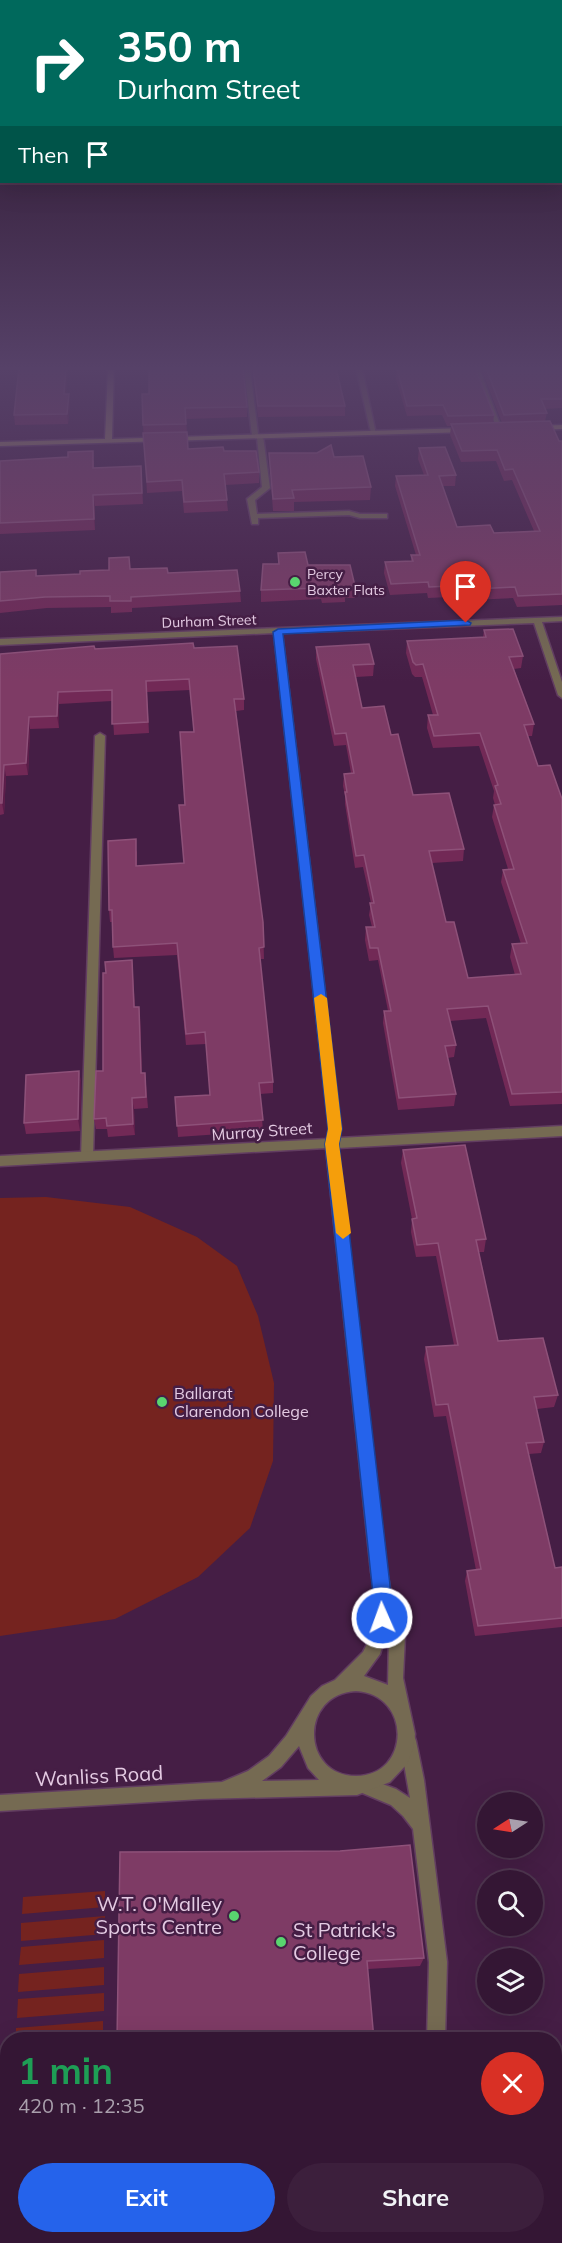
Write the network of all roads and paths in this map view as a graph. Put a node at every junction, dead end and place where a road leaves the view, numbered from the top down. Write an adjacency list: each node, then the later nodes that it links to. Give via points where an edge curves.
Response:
1 (264, 473): 2 (street, via 266,488 251,499 254,519 349,513)
2 (384, 516)
3 (562, 619): 4 (street, Durham Street)
4 (537, 620): 5 (street, Durham Street); 7 (street)
5 (278, 632): 6 (street, Durham Street); 10 (street, via 335,1129)
6 (0, 642)
7 (562, 695)
8 (100, 736): 11 (street)
9 (562, 1131): 10 (street, Murray Street)
10 (332, 1144): 11 (street, Murray Street); 13 (street)
11 (87, 1157): 12 (street, Murray Street)
12 (0, 1161)
13 (381, 1585): 14 (street, via 382,1618 376,1646 360,1670); 16 (street, via 397,1636 395,1678)
14 (337, 1686): 15 (street, via 322,1696); 16 (street, via 363,1683 379,1689 393,1701)
15 (312, 1710): 17 (street, via 307,1728 312,1756 331,1778); 18 (street, Wanliss Road, via 295,1738 266,1769 234,1785)
16 (404, 1722): 17 (street, via 404,1747 398,1765 384,1779); 20 (street)
17 (362, 1786): 18 (street, Wanliss Road); 20 (street, via 387,1792 408,1807 421,1825)
18 (201, 1791): 19 (street, Wanliss Road)
19 (0, 1803)
20 (423, 1837): 21 (street, via 440,1982)
21 (437, 2032)

